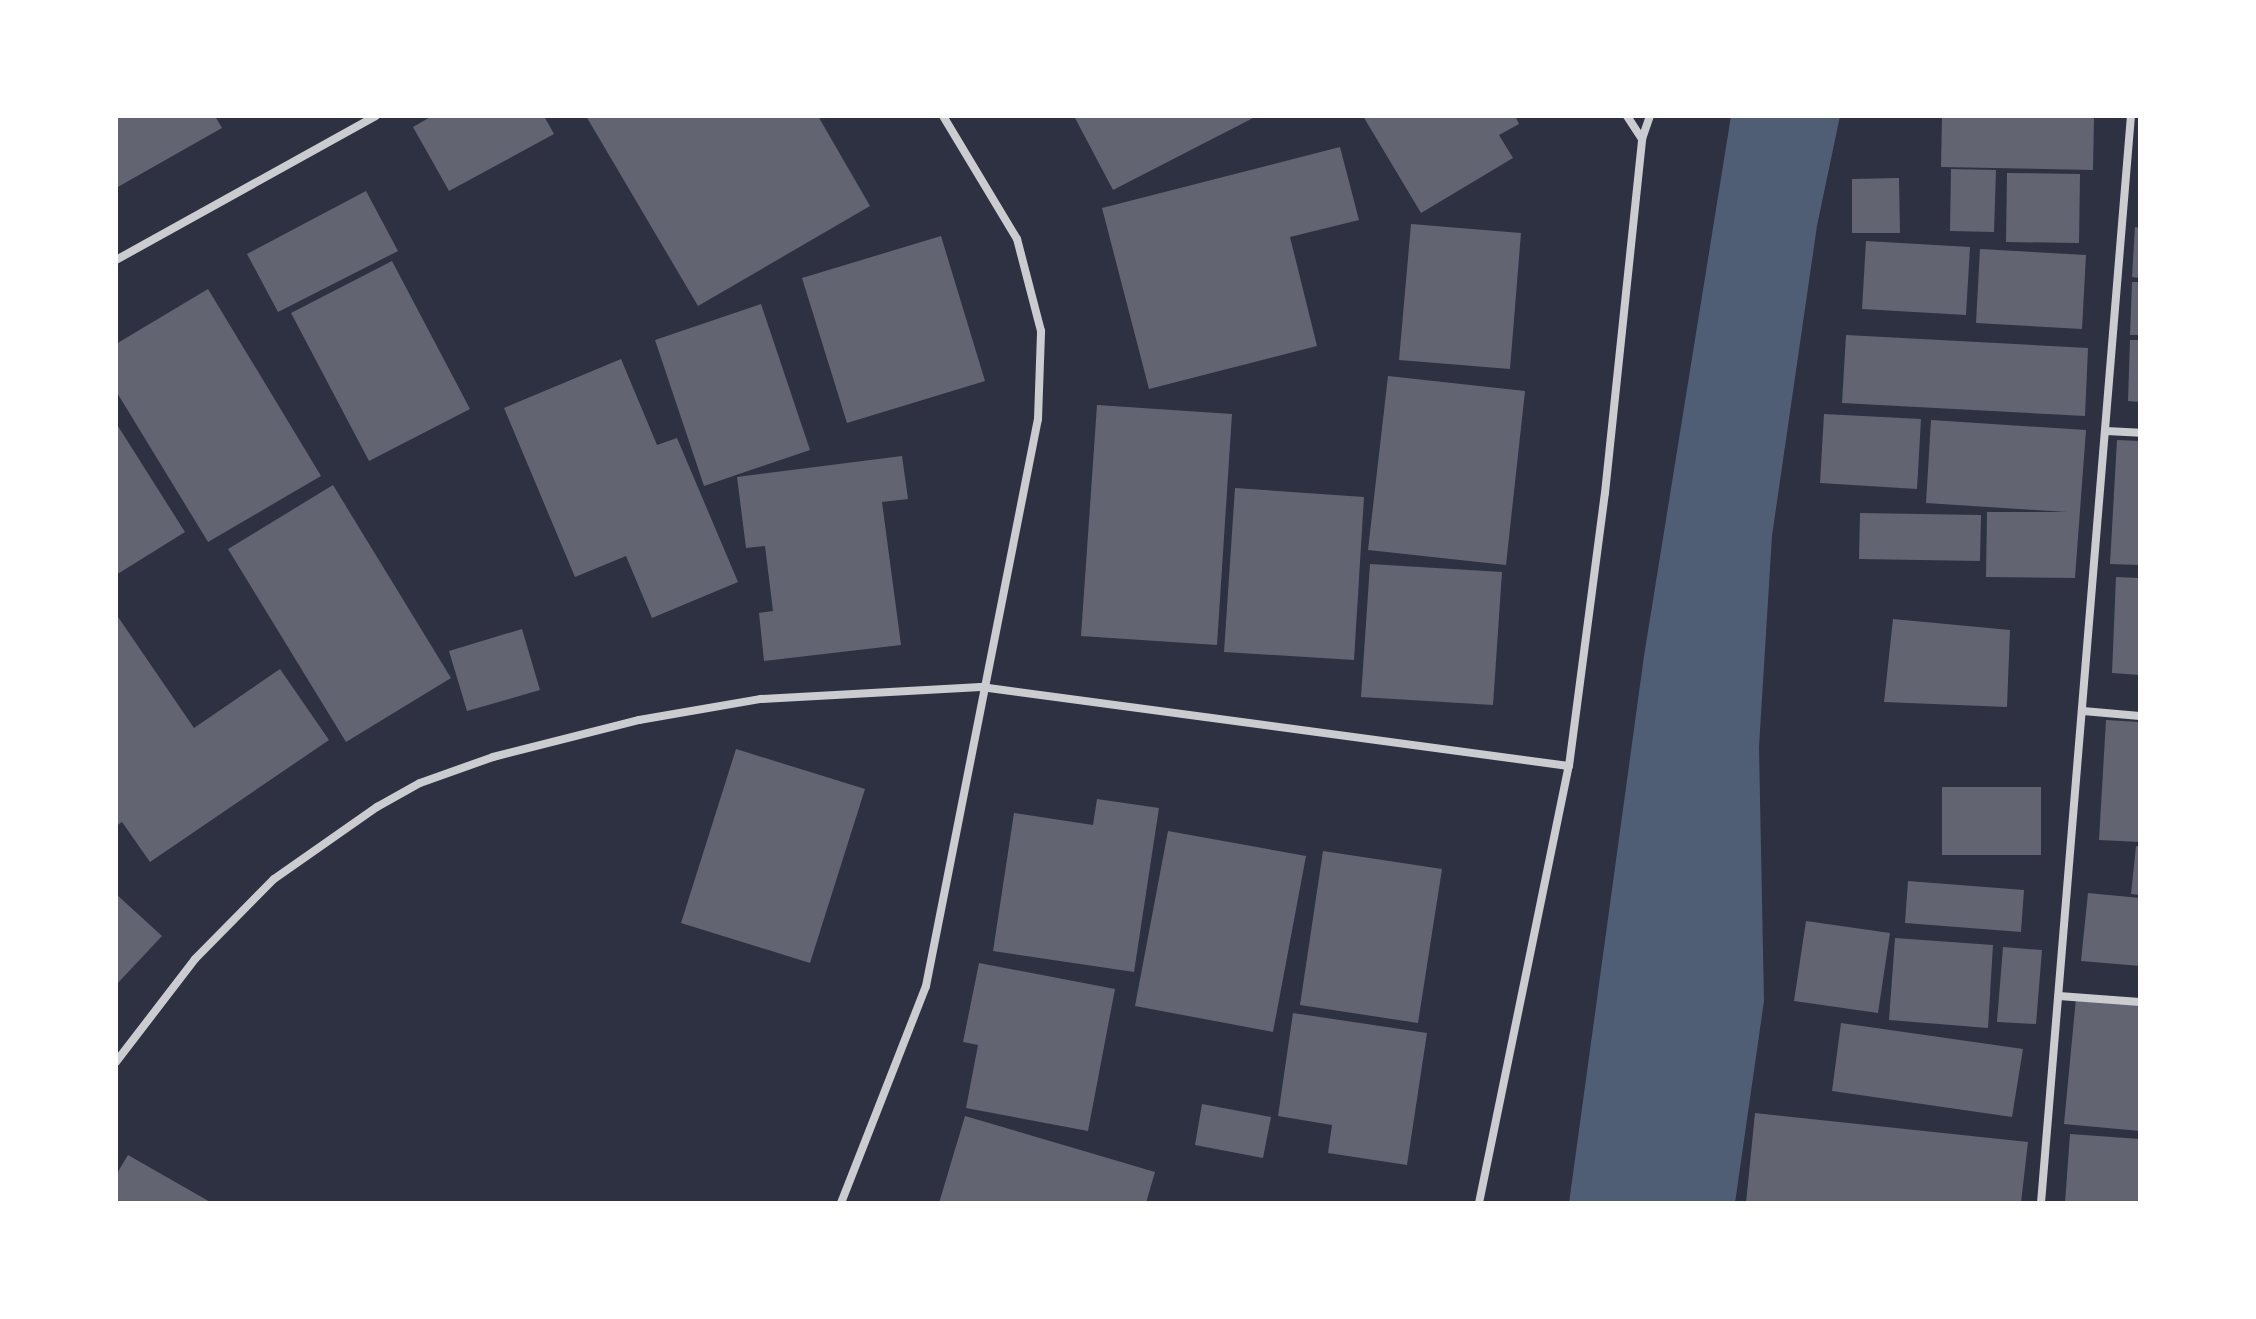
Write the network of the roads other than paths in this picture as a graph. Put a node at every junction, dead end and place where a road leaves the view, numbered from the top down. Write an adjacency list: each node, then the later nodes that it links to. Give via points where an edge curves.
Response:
1 (376, 116): 9 (street)
2 (943, 116): 12 (street, via 1017,239 1041,331 1038,419)
3 (1627, 116): 7 (street)
4 (1650, 116): 7 (street)
5 (2131, 116): 6 (street)
6 (2129, 138): 8 (street); 10 (street)
7 (1642, 139): 15 (street, via 1605,493)
8 (2140, 139)
9 (116, 260)
10 (2106, 431): 11 (street); 13 (street)
11 (2140, 433)
12 (981, 687): 15 (street); 18 (street, via 761,699 639,720 493,757 420,783 274,879 195,959); 19 (street, via 926,986)
13 (2083, 711): 14 (street); 16 (street)
14 (2140, 716)
15 (1569, 766): 20 (street)
16 (2059, 996): 17 (street); 21 (street)
17 (2140, 1002)
18 (116, 1062)
19 (841, 1203)
20 (1479, 1203)
21 (2041, 1203)

